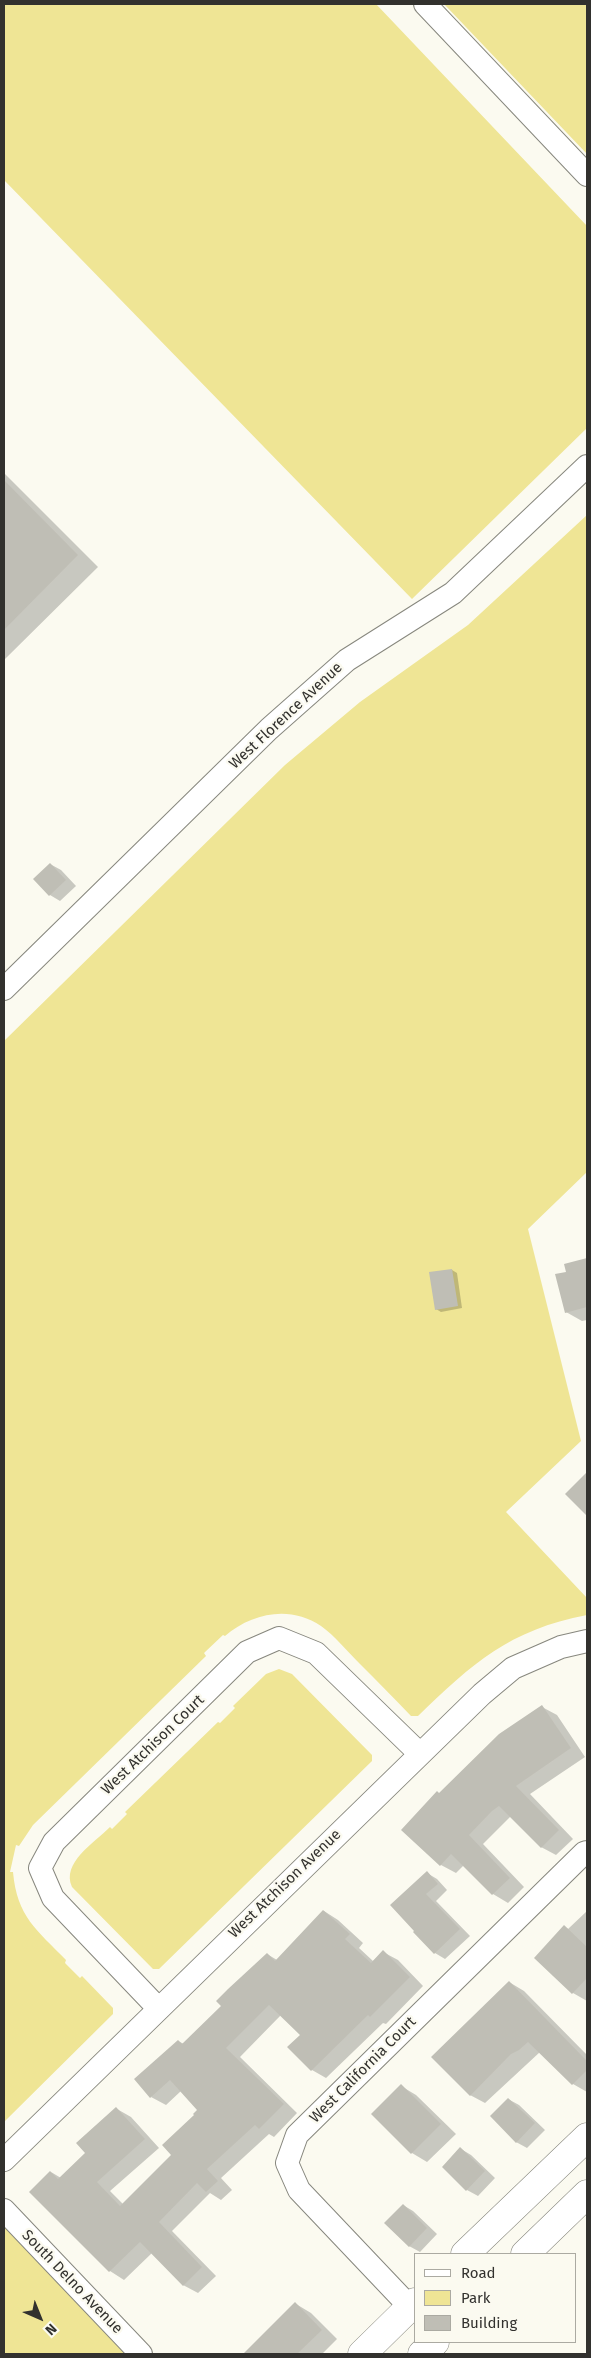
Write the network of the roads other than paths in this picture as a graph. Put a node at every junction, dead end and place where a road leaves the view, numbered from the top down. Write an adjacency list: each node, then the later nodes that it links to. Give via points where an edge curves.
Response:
1 (425, 4): 2 (street)
2 (587, 175)
3 (587, 466): 4 (street, West Florence Avenue, via 453,593 347,660 268,729)
4 (4, 989)
5 (587, 1641): 6 (street, West Atchison Avenue, via 561,1647 513,1668)
6 (420, 1754): 8 (street, West Atchison Avenue); 8 (street, West Atchison Court, via 316,1653 279,1638 247,1652 54,1842 40,1868 53,1898)
7 (587, 1852): 15 (street, West California Court, via 297,2135 287,2163 298,2190)
8 (158, 2008): 10 (street, West Atchison Avenue)
9 (587, 2137): 13 (main road)
10 (4, 2160)
11 (587, 2194): 14 (main road)
12 (4, 2210): 17 (street, South Delno Avenue)
13 (466, 2253)
14 (526, 2253)
15 (412, 2304): 18 (main road)
16 (434, 2343): 19 (main road)
17 (141, 2354)
18 (362, 2354)
19 (422, 2354)

